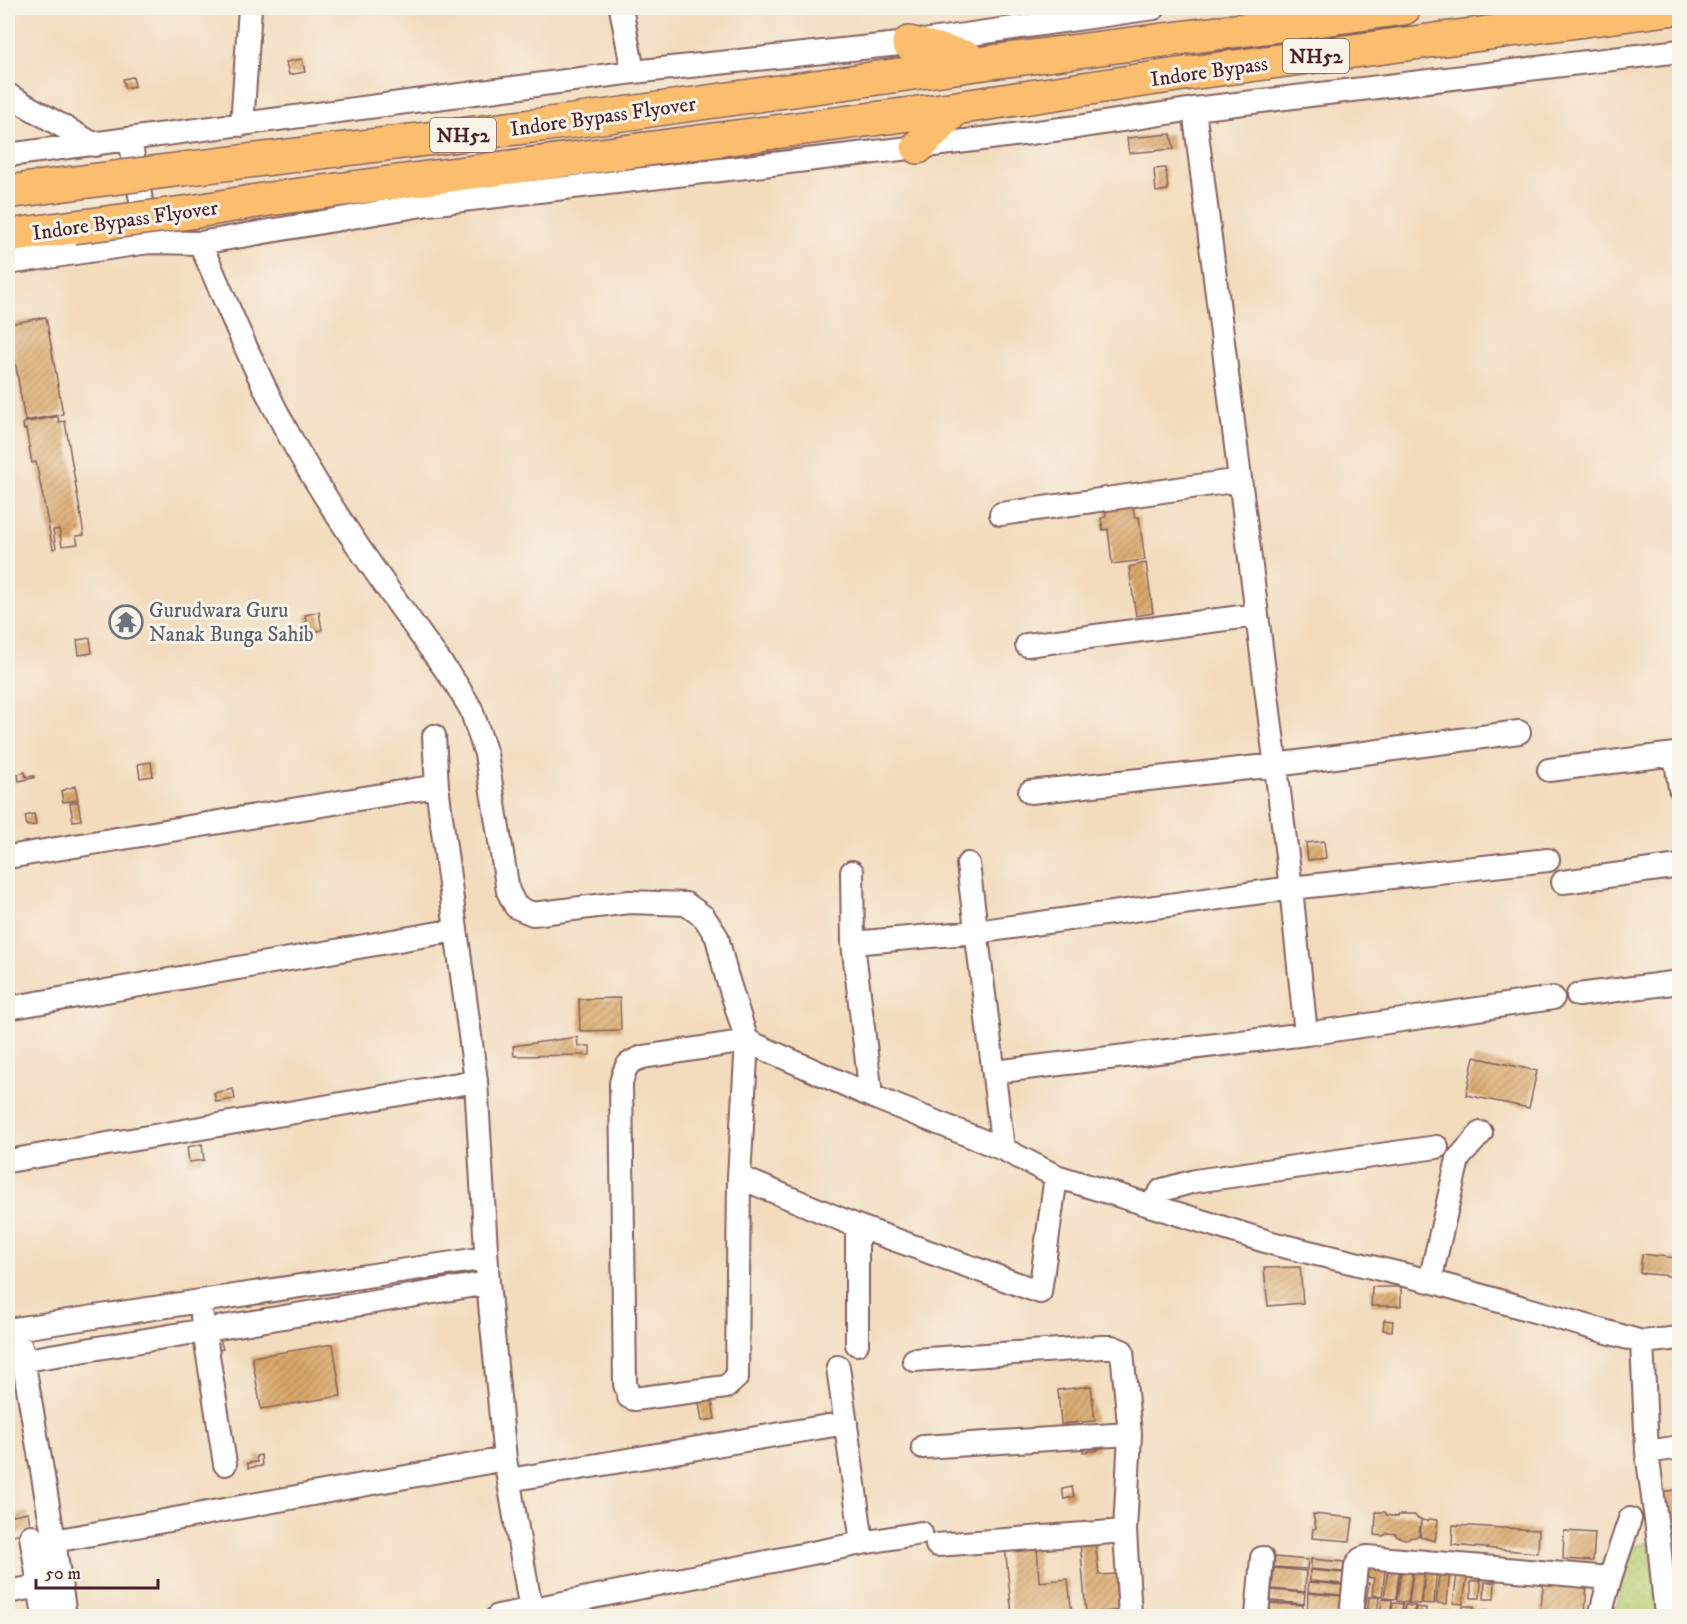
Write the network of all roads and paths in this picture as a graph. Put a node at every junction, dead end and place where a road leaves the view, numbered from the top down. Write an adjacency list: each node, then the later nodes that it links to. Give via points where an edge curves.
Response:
1 (250, 8): 13 (street)
2 (621, 8): 9 (street)
3 (1154, 8): 6 (street)
4 (1404, 8): 8 (highway, Indore Bypass / NH52)
5 (1675, 8): 11 (highway, Indore Bypass / NH52)
6 (909, 43): 8 (highway); 9 (street)
7 (1680, 51): 12 (street)
8 (984, 63): 18 (highway, Indore Bypass Flyover / NH52, bridge, via 573,121)
9 (633, 72): 13 (street)
10 (8, 95): 15 (street)
11 (956, 108): 16 (highway); 19 (highway, Indore Bypass Flyover / NH52, bridge)
12 (1194, 109): 16 (street); 23 (street)
13 (242, 125): 14 (street)
14 (130, 140): 15 (street); 20 (street)
15 (95, 145): 17 (street)
16 (918, 147): 21 (street, via 428,204)
17 (8, 155)
18 (8, 192)
19 (8, 236)
20 (149, 242): 21 (street); 22 (street)
21 (200, 243): 50 (street, via 262,384 296,447 351,537 471,709 486,754 508,891 516,907 534,914 629,902 686,904 704,917 717,937)
22 (8, 263)
23 (1240, 480): 24 (street); 25 (street)
24 (1001, 514)
25 (1256, 615): 26 (street); 30 (street)
26 (1027, 645)
27 (1518, 732): 30 (street)
28 (434, 736): 32 (street)
29 (1677, 754): 31 (street); 33 (street)
30 (1276, 765): 34 (street); 41 (street)
31 (1549, 771)
32 (437, 786): 35 (street); 42 (street)
33 (1680, 788)
34 (1030, 792)
35 (8, 857)
36 (1548, 860): 41 (street)
37 (968, 864): 43 (street)
38 (1680, 866): 40 (street)
39 (852, 872): 44 (street)
40 (1563, 882)
41 (1291, 888): 43 (street); 49 (street)
42 (456, 930): 48 (street); 52 (street)
43 (976, 932): 44 (street); 51 (street)
44 (853, 943): 53 (street)
45 (1680, 982): 46 (street)
46 (1578, 995)
47 (1553, 998): 49 (street)
48 (8, 1008)
49 (1306, 1035): 51 (street)
50 (747, 1041): 53 (street); 59 (street); 59 (street, via 643,1058 626,1066 621,1083 625,1384 629,1397 726,1387 737,1377)
51 (994, 1072): 56 (street)
52 (476, 1081): 57 (street); 62 (street)
53 (871, 1096): 56 (street)
54 (1481, 1133): 63 (street, via 1458,1159)
55 (1437, 1148): 60 (street, via 1195,1181 1162,1190)
56 (1003, 1149): 58 (street)
57 (8, 1161)
58 (1056, 1176): 60 (street); 61 (street, via 1040,1292)
59 (739, 1177): 61 (street)
60 (1151, 1204): 63 (street, via 1275,1244)
61 (857, 1226): 70 (street)
62 (486, 1258): 64 (street); 65 (street)
63 (1430, 1281): 69 (street)
64 (488, 1283): 67 (street); 80 (street)
65 (199, 1301): 66 (street); 67 (street)
66 (13, 1329): 72 (street)
67 (204, 1330): 72 (street); 79 (street)
68 (1680, 1338): 69 (street)
69 (1642, 1342): 78 (street)
70 (857, 1344)
71 (915, 1360): 75 (street, via 1112,1347 1122,1351)
72 (16, 1361): 84 (street)
73 (838, 1367): 74 (street)
74 (846, 1423): 80 (street); 86 (street)
75 (1130, 1434): 76 (street); 82 (street)
76 (923, 1447)
77 (1680, 1447): 78 (street)
78 (1647, 1452): 85 (street)
79 (225, 1464)
80 (507, 1470): 84 (street); 91 (street)
81 (1630, 1519): 88 (street)
82 (1125, 1531): 86 (street); 95 (street)
83 (31, 1536): 89 (street)
84 (54, 1541): 93 (street)
85 (1669, 1541): 99 (street)
86 (862, 1543): 91 (street)
87 (1262, 1558): 96 (street)
88 (1610, 1578): 97 (street, via 1367,1557 1356,1566); 98 (street)
89 (39, 1587): 90 (street); 92 (street)
90 (8, 1592)
91 (531, 1611): 94 (street)
92 (44, 1617)
93 (65, 1617)
94 (498, 1617)
95 (1130, 1617)
96 (1257, 1617)
97 (1351, 1617)
98 (1600, 1617)
99 (1666, 1617)

